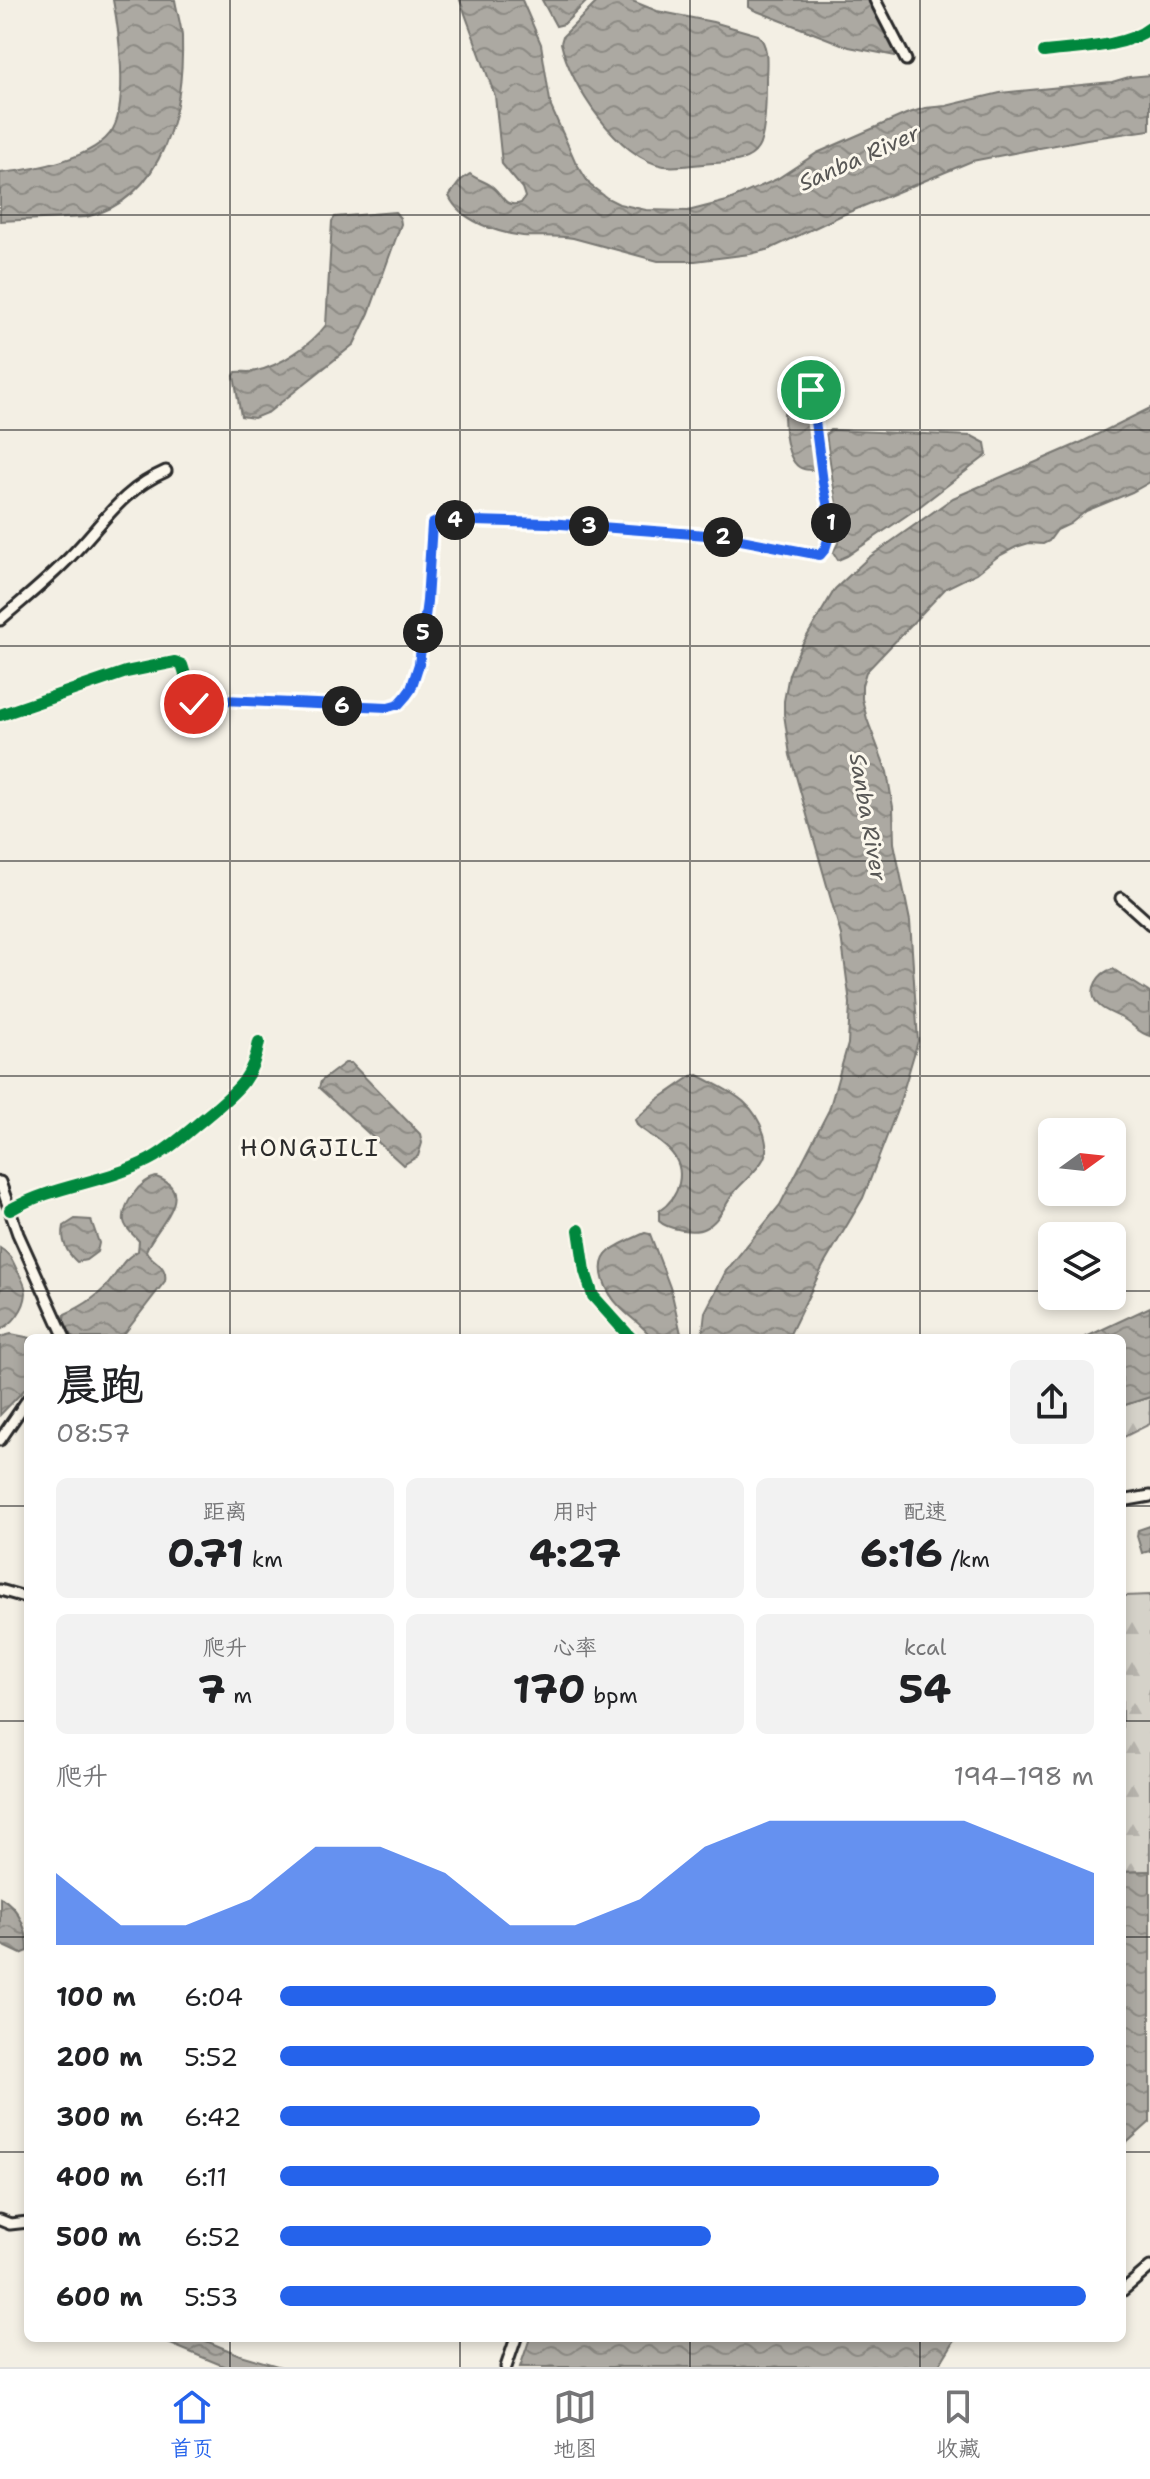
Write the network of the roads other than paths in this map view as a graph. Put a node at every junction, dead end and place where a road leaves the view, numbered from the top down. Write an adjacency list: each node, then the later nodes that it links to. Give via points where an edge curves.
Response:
1 (875, 0): 4 (street)
2 (1150, 28): 3 (street, via 1117,42)
3 (1044, 52)
4 (906, 60)
5 (811, 390): 8 (street, via 832,527 820,555 720,536 439,520 432,524 419,664 411,689 396,706 222,700 194,704 182,665 175,662 126,672)
6 (166, 471): 7 (street, via 121,499 70,557)
7 (0, 620)
8 (0, 715)
9 (1121, 898): 10 (street)
10 (1150, 924)
11 (259, 1042): 13 (street, via 247,1080 173,1145 130,1168 29,1199)
12 (0, 1182): 13 (street)
13 (10, 1210): 15 (street)
14 (579, 1230): 16 (street, via 593,1296)
15 (63, 1334)
16 (627, 1334)
17 (24, 1405): 18 (street)
18 (0, 1440)
19 (1150, 1496): 20 (street)
20 (1126, 1500)
21 (0, 1590): 22 (street)
22 (24, 1597)
23 (0, 2220): 24 (street)
24 (24, 2222)
25 (1150, 2267): 26 (street)
26 (1126, 2288)
27 (515, 2342): 28 (street)
28 (506, 2367)

